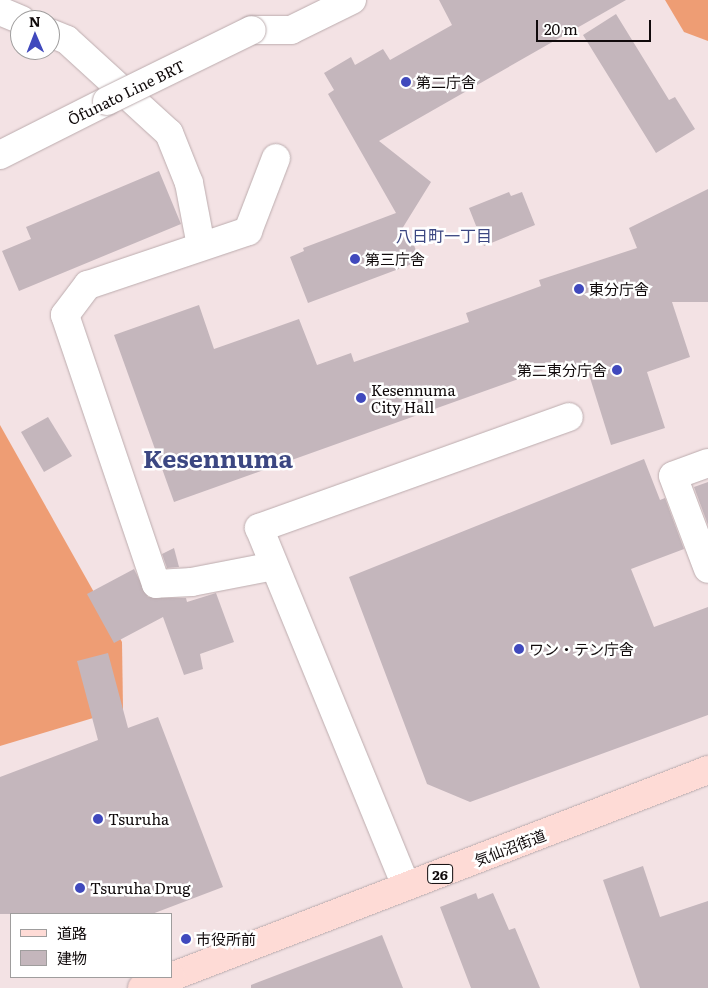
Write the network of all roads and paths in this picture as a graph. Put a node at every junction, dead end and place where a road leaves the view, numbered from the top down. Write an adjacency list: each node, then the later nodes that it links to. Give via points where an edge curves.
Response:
1 (316, 0): 3 (street, Ōfunato Line BRT)
2 (352, 0): 3 (street, Ōfunato Line BRT, via 291,30)
3 (252, 30): 5 (street, Ōfunato Line BRT, bridge)
4 (60, 37): 7 (street, via 169,133 189,183)
5 (0, 155)
6 (276, 158): 7 (street, via 248,231)
7 (201, 246): 10 (street, via 88,285 65,315 156,584 192,582)
8 (570, 417): 10 (street, via 259,528)
9 (708, 463): 11 (street, via 673,476)
10 (274, 566): 13 (street)
11 (708, 569)
12 (708, 770): 13 (main road, 気仙沼街道 / 26)
13 (406, 886): 14 (main road, 気仙沼街道 / 26)
14 (172, 977)
15 (168, 978): 16 (main road, 気仙沼街道 / 26)
16 (142, 988)

